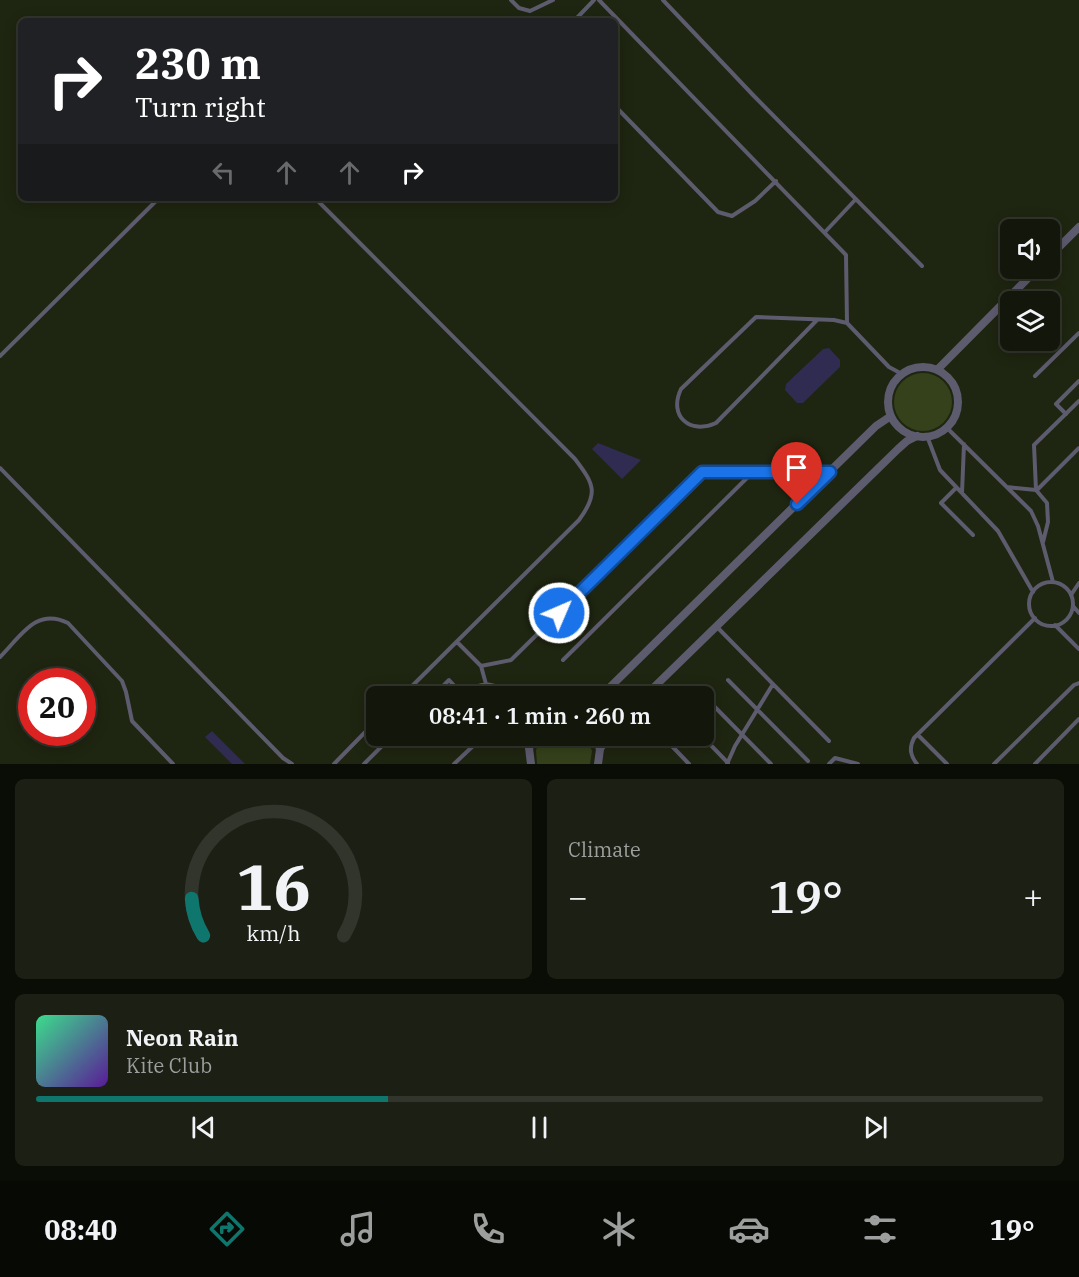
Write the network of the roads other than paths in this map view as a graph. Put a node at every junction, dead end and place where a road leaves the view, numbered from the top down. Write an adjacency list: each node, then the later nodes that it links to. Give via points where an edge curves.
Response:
1 (512, 0): 2 (lane, via 519,8 530,11)
2 (553, 0)
3 (596, 0): 5 (lane); 6 (lane)
4 (663, 0): 10 (lane)
5 (577, 18)
6 (614, 18)
7 (618, 22): 9 (lane)
8 (618, 109): 9 (lane, via 718,212 732,216 740,213)
9 (776, 181): 14 (lane)
10 (856, 199): 14 (lane); 16 (lane)
11 (156, 201): 21 (lane)
12 (318, 201): 52 (lane, via 576,459 593,489 591,505 579,520)
13 (1077, 230): 15 (street)
14 (825, 232): 19 (lane, via 846,255)
15 (1060, 246)
16 (922, 266)
17 (1027, 279): 22 (street)
18 (817, 320): 18 (lane, via 756,317 681,389 676,399 683,422 706,428 716,423); 19 (lane)
19 (848, 323): 23 (lane, via 889,367)
20 (1079, 333): 24 (lane)
21 (0, 356)
22 (937, 370): 23 (street, via 913,368); 29 (street, via 954,385 957,396 954,418)
23 (902, 374): 28 (street, via 889,393)
24 (1035, 376)
25 (1079, 381): 27 (lane, via 1056,404)
26 (1079, 401): 27 (lane)
27 (1066, 414): 39 (lane, via 1034,445)
28 (891, 416): 30 (street, via 906,432); 35 (street)
29 (946, 428): 31 (street); 32 (lane)
30 (917, 436): 31 (street); 50 (street, via 906,441)
31 (927, 436): 38 (lane, via 940,470)
32 (964, 443): 37 (lane); 40 (lane)
33 (1079, 448): 39 (lane)
34 (0, 468): 85 (lane)
35 (830, 472): 36 (lane); 66 (street)
36 (753, 473): 55 (lane); 56 (lane, via 702,472 511,660)
37 (1006, 487): 39 (lane); 42 (lane, via 1031,512)
38 (957, 488): 40 (lane); 41 (lane, via 941,503)
39 (1036, 490): 42 (lane, via 1047,503)
40 (962, 494): 45 (lane, via 998,531)
41 (973, 535)
42 (1043, 543): 43 (lane)
43 (1053, 582): 45 (lane); 46 (lane, via 1064,586)
44 (1079, 583): 46 (lane)
45 (1033, 592): 49 (lane, via 1030,603)
46 (1071, 595): 47 (lane)
47 (1073, 606): 48 (lane); 51 (lane, via 1065,621)
48 (1079, 613)
49 (1035, 618): 51 (lane, via 1044,625); 73 (lane)
50 (716, 626): 60 (lane); 67 (street)
51 (1055, 626): 53 (lane)
52 (457, 642): 56 (lane); 61 (lane)
53 (1079, 649)
54 (0, 657): 84 (lane, via 34,622 45,617 68,623 122,681 132,721)
55 (563, 660)
56 (481, 666): 59 (lane)
57 (728, 680): 69 (lane)
58 (1079, 683): 98 (lane)
59 (486, 684): 64 (lane); 65 (lane)
60 (773, 684): 69 (lane); 74 (lane)
61 (412, 686)
62 (443, 686): 63 (lane, via 449,680)
63 (454, 686)
64 (478, 686)
65 (495, 686)
66 (611, 686)
67 (655, 686)
68 (714, 706): 72 (lane)
69 (757, 710): 72 (lane); 83 (lane)
70 (1079, 719): 99 (lane)
71 (366, 731): 86 (lane)
72 (742, 735): 92 (lane); 93 (lane)
73 (918, 735): 96 (lane, via 910,745); 97 (lane)
74 (829, 741)
75 (382, 746): 87 (lane)
76 (471, 746): 88 (lane)
77 (530, 746): 89 (street)
78 (599, 746): 82 (street)
79 (602, 746): 82 (street)
80 (672, 746): 91 (lane)
81 (711, 746): 92 (lane)
82 (600, 749): 90 (street)
83 (808, 761)
84 (173, 764)
85 (292, 764)
86 (334, 764)
87 (364, 764)
88 (454, 764)
89 (531, 764)
90 (598, 764)
91 (689, 764)
92 (728, 764)
93 (771, 764)
94 (829, 764): 95 (lane, via 835,758)
95 (858, 764)
96 (917, 764)
97 (947, 764)
98 (994, 764)
99 (1035, 764)

